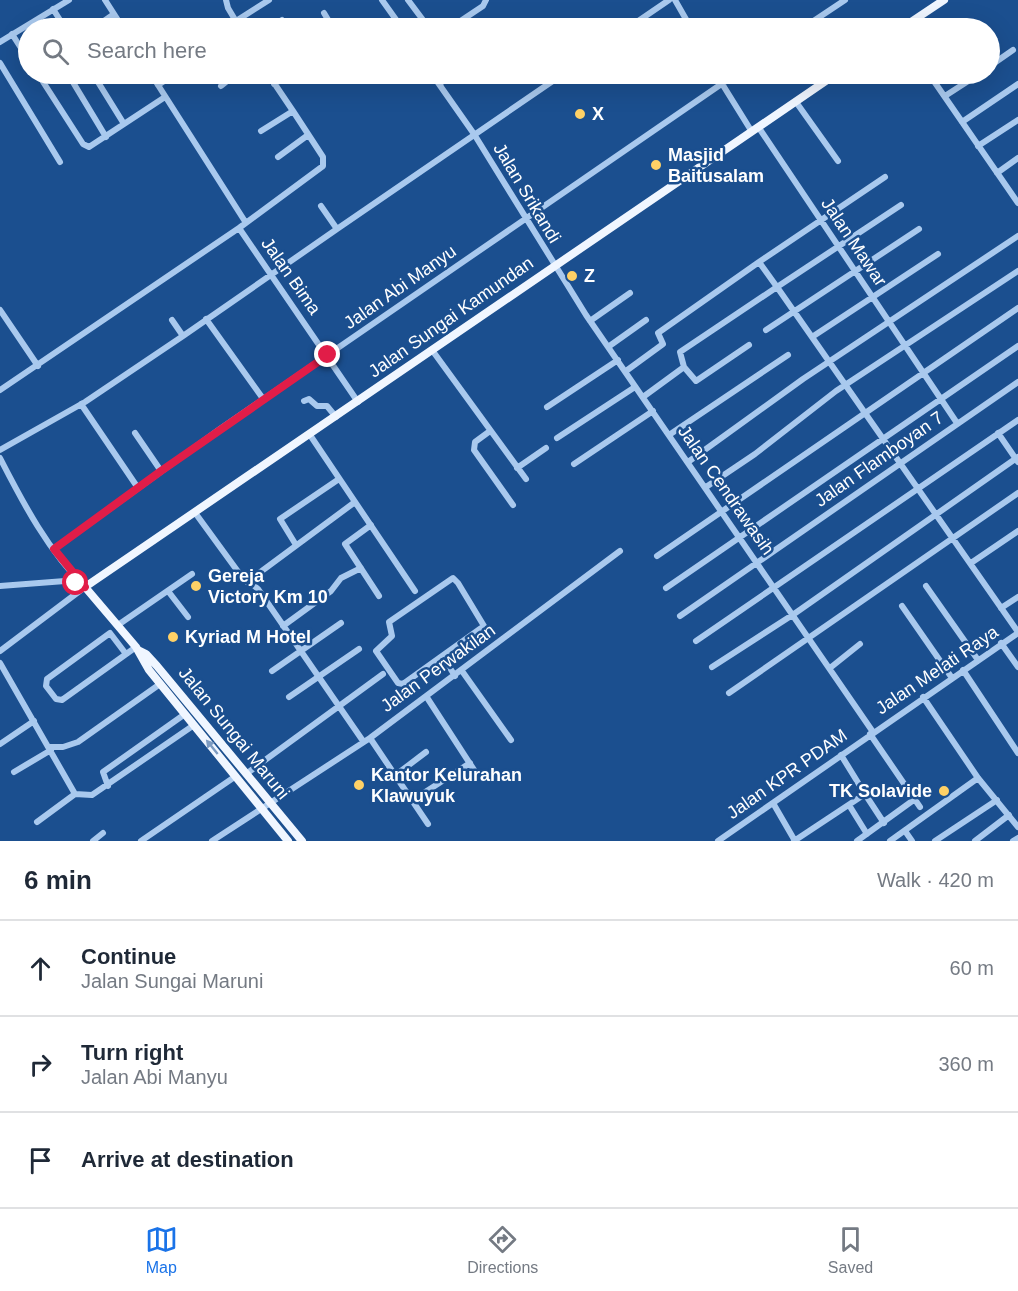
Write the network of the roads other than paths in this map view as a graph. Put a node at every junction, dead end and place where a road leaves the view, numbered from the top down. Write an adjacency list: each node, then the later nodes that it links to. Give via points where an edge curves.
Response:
1 (69, 0): 12 (street)
2 (105, 0): 13 (street)
3 (226, 0): 19 (street)
4 (269, 0): 20 (street)
5 (382, 0): 22 (street)
6 (408, 0): 23 (street)
7 (486, 0): 24 (street)
8 (669, 0): 25 (street)
9 (675, 0): 26 (street)
10 (845, 0): 27 (street)
11 (944, 0): 28 (main road)
12 (52, 9): 15 (street); 16 (street)
13 (114, 14): 17 (street); 18 (street)
14 (324, 14): 21 (street)
15 (39, 18)
16 (58, 18)
17 (108, 18)
18 (117, 18)
19 (235, 18)
20 (241, 18)
21 (327, 18)
22 (395, 18)
23 (422, 18)
24 (465, 18)
25 (643, 18)
26 (685, 18)
27 (818, 18)
28 (917, 18)
29 (18, 30): 30 (street)
30 (12, 34): 31 (street); 32 (street)
31 (0, 42)
32 (18, 43)
33 (1013, 50): 34 (street)
34 (1000, 59)
35 (0, 63): 68 (street)
36 (44, 84): 64 (street, via 83,144 89,147)
37 (74, 84): 64 (street)
38 (99, 84): 59 (street)
39 (223, 84): 51 (street)
40 (274, 84): 56 (street)
41 (439, 84): 52 (street, Jalan Srikandi)
42 (440, 84): 52 (street)
43 (548, 84): 62 (street)
44 (721, 84): 75 (street, Jalan Abi Manyu)
45 (723, 84): 60 (street, Jalan Mawar)
46 (822, 84): 55 (main road, Jalan Sungai Kamundan)
47 (936, 84): 53 (street)
48 (964, 84): 53 (street)
49 (1018, 84): 58 (street)
50 (158, 85): 54 (street)
51 (220, 86)
52 (441, 87): 62 (street, Jalan Srikandi)
53 (945, 96): 58 (street)
54 (165, 97): 59 (street); 77 (street)
55 (796, 102): 60 (main road, Jalan Sungai Kamundan); 69 (street)
56 (292, 111): 61 (street); 63 (street)
57 (1018, 120): 65 (street)
58 (962, 122): 65 (street)
59 (124, 124): 64 (street)
60 (755, 130): 76 (street, Jalan Mawar); 85 (main road, Jalan Sungai Kamundan)
61 (261, 131)
62 (474, 134): 75 (street, Jalan Srikandi); 79 (street)
63 (308, 135): 66 (street); 77 (street, via 323,157 323,166)
64 (106, 137)
65 (978, 146): 70 (street)
66 (278, 157)
67 (1018, 158): 70 (street)
68 (60, 162)
69 (838, 162)
70 (997, 173): 72 (street)
71 (885, 177): 76 (street)
72 (1017, 199)
73 (901, 205): 82 (street)
74 (321, 206): 79 (street)
75 (526, 219): 85 (street, Jalan Srikandi); 108 (street, Jalan Abi Manyu)
76 (821, 220): 82 (street, Jalan Mawar); 84 (street)
77 (246, 223): 78 (street)
78 (239, 228): 88 (street, Jalan Bima); 112 (street)
79 (336, 229): 88 (street)
80 (919, 229): 86 (street)
81 (1018, 236): 99 (street)
82 (839, 245): 86 (street, Jalan Mawar); 89 (street)
83 (938, 254): 91 (street)
84 (759, 262): 89 (street); 114 (street, via 658,333 663,344)
85 (554, 267): 98 (street, Jalan Cendrawasih); 107 (main road, Jalan Sungai Kamundan)
86 (856, 270): 91 (street, Jalan Mawar); 94 (street)
87 (1018, 271): 106 (street)
88 (272, 274): 95 (street); 108 (street, Jalan Bima)
89 (777, 288): 94 (street); 113 (street, via 679,353)
90 (630, 293): 98 (street)
91 (873, 297): 99 (street, Jalan Mawar); 102 (street)
92 (1018, 308): 115 (street)
93 (0, 310): 112 (street)
94 (795, 312): 100 (street); 102 (street)
95 (206, 319): 101 (street); 122 (street)
96 (172, 320): 101 (street)
97 (646, 320): 105 (street)
98 (590, 321): 105 (street, Jalan Cendrawasih)
99 (890, 322): 106 (street, Jalan Mawar); 111 (street)
100 (766, 330)
101 (183, 336): 125 (street)
102 (812, 337): 111 (street)
103 (749, 345): 113 (street, via 695,381)
104 (1018, 346): 121 (street)
105 (608, 347): 110 (street, Jalan Cendrawasih)
106 (907, 347): 115 (street, Jalan Mawar); 117 (street)
107 (432, 350): 124 (main road, Jalan Sungai Kamundan); 132 (street)
108 (328, 355): 122 (street, Jalan Abi Manyu); 124 (street, Jalan Bima)
109 (788, 355): 136 (street)
110 (618, 360): 114 (street, Jalan Cendrawasih); 126 (street)
111 (828, 362): 117 (street); 143 (street)
112 (38, 366): 119 (street)
113 (684, 367): 120 (street)
114 (626, 371): 118 (street, Jalan Cendrawasih)
115 (924, 373): 121 (street, Jalan Mawar); 128 (street)
116 (1018, 382): 131 (street, Jalan Flamboyan 7)
117 (847, 386): 128 (street); 150 (street)
118 (635, 387): 120 (street, Jalan Cendrawasih); 137 (street)
119 (0, 390)
120 (643, 397): 127 (street, Jalan Cendrawasih)
121 (940, 399): 131 (street, Jalan Mawar); 138 (street)
122 (264, 400): 147 (street, Jalan Abi Manyu)
123 (304, 401): 129 (street, via 309,399 317,406 327,406)
124 (358, 402): 129 (main road, Jalan Sungai Kamundan)
125 (81, 404): 140 (street); 151 (street)
126 (547, 407)
127 (653, 411): 136 (street, Jalan Cendrawasih); 145 (street)
128 (866, 412): 138 (street); 156 (street)
129 (336, 417): 135 (main road, Jalan Sungai Kamundan)
130 (1018, 420): 134 (street)
131 (957, 423): 144 (street, Jalan Flamboyan 7)
132 (490, 431): 146 (street); 155 (street, via 475,442 474,450)
133 (135, 433): 147 (street)
134 (998, 433): 142 (street); 152 (street)
135 (310, 435): 148 (street); 158 (main road, Jalan Sungai Kamundan)
136 (669, 435): 143 (street, Jalan Cendrawasih)
137 (557, 438)
138 (883, 438): 144 (street); 161 (street)
139 (546, 448): 146 (street)
140 (0, 450)
141 (0, 458): 164 (street, Jalan Sungai Maruni)
142 (1017, 459): 157 (street)
143 (688, 462): 150 (street, Jalan Cendrawasih)
144 (900, 462): 152 (street); 167 (street, Jalan Flamboyan 7)
145 (574, 464)
146 (517, 468): 149 (street)
147 (161, 471): 151 (street, Jalan Abi Manyu)
148 (339, 479): 154 (street); 163 (street, via 280,519)
149 (525, 479)
150 (706, 487): 156 (street, Jalan Cendrawasih)
151 (138, 488): 164 (street, Jalan Abi Manyu)
152 (917, 488): 157 (street); 173 (street)
153 (1018, 494): 162 (street)
154 (355, 502): 159 (street); 163 (street)
155 (513, 505)
156 (723, 512): 161 (street, Jalan Cendrawasih); 166 (street)
157 (936, 513): 162 (street); 183 (street)
158 (196, 514): 171 (street); 175 (main road, Jalan Sungai Kamundan)
159 (372, 525): 169 (street, via 346,543); 178 (street)
160 (1018, 531): 168 (street)
161 (741, 537): 167 (street, Jalan Cendrawasih); 176 (street)
162 (954, 538): 168 (street); 190 (street)
163 (296, 545): 171 (street)
164 (54, 549): 175 (street, Jalan Sungai Maruni)
165 (620, 551): 206 (street, Jalan Perwakilan)
166 (657, 556)
167 (757, 562): 173 (street, Jalan Cendrawasih); 184 (street, Jalan Flamboyan 7)
168 (971, 563): 182 (street)
169 (361, 568): 179 (street); 188 (street, via 341,578 331,591)
170 (192, 574): 177 (street)
171 (247, 582): 188 (street, via 258,589)
172 (0, 586): 175 (street, via 70,581)
173 (775, 586): 183 (street, Jalan Cendrawasih); 191 (street)
174 (926, 586): 200 (street)
175 (85, 587): 187 (main road, Jalan Sungai Maruni); 196 (street)
176 (666, 588)
177 (168, 591): 185 (street); 187 (street)
178 (415, 591)
179 (379, 596)
180 (1018, 597): 182 (street)
181 (902, 606): 210 (street)
182 (1001, 608): 189 (street)
183 (794, 614): 190 (street, Jalan Cendrawasih); 202 (street)
184 (681, 616)
185 (188, 617)
186 (341, 623): 197 (street)
187 (118, 625): 194 (main road, Jalan Sungai Maruni)
188 (284, 626): 197 (street)
189 (1018, 633): 192 (street, Jalan Melati Raya)
190 (810, 638): 204 (street, Jalan Cendrawasih); 213 (street)
191 (696, 641)
192 (1001, 643): 200 (street, Jalan Melati Raya); 203 (street)
193 (860, 644): 204 (street)
194 (136, 648): 198 (street); 212 (main road, Jalan Sungai Maruni); 234 (main road, Jalan Sungai Maruni, via 157,666)
195 (359, 649): 211 (street)
196 (0, 651)
197 (301, 652): 207 (street); 211 (street)
198 (126, 654): 198 (street, via 110,633 47,679 46,686 56,699 62,700)
199 (443, 657): 199 (street, via 399,684 376,651 392,636 390,621 453,578 484,626); 209 (street)
200 (978, 660): 205 (street, Jalan Melati Raya)
201 (1, 665): 219 (street)
202 (712, 667)
203 (1018, 667)
204 (830, 668): 221 (street, Jalan Cendrawasih)
205 (963, 670): 210 (street, Jalan Melati Raya); 227 (street)
206 (462, 671): 209 (street, Jalan Perwakilan); 223 (street)
207 (272, 672)
208 (383, 674): 217 (street)
209 (455, 676): 214 (street, Jalan Perwakilan)
210 (952, 678): 216 (street, Jalan Melati Raya)
211 (318, 679): 215 (street); 217 (street)
212 (160, 684): 218 (main road, Jalan Sungai Maruni); 225 (street, via 78,742)
213 (729, 693)
214 (426, 696): 222 (street, Jalan Perwakilan); 230 (street)
215 (290, 697)
216 (923, 697): 221 (street, Jalan Melati Raya); 237 (street)
217 (338, 708): 222 (street); 234 (street)
218 (185, 714): 220 (main road, Jalan Sungai Maruni); 228 (street)
219 (34, 722): 224 (street); 225 (street)
220 (194, 725): 231 (street); 236 (main road, Jalan Sungai Maruni, one-way to 220)
221 (871, 733): 229 (street, Jalan KPR PDAM); 241 (street, Jalan Cendrawasih)
222 (367, 739): 235 (street); 245 (street, Jalan Perwakilan)
223 (511, 740)
224 (0, 744)
225 (50, 749): 232 (street); 239 (street)
226 (426, 752): 235 (street)
227 (1018, 753)
228 (130, 754): 231 (street); 238 (street, via 103,773)
229 (841, 755): 240 (street); 244 (street, Jalan KPR PDAM)
230 (470, 763): 233 (street); 242 (street)
231 (138, 765): 238 (street)
232 (14, 772)
233 (476, 773)
234 (246, 774): 245 (main road, Jalan Sungai Maruni)
235 (397, 774): 242 (street)
236 (236, 777): 245 (main road, Jalan Sungai Maruni); 258 (street)
237 (978, 778): 243 (street); 253 (street)
238 (108, 786): 239 (street, via 92,795)
239 (75, 794): 249 (street)
240 (865, 794): 246 (street); 250 (street)
241 (915, 799): 247 (street, Jalan Cendrawasih); 250 (street)
242 (413, 800): 251 (street)
243 (997, 800): 248 (street); 267 (street)
244 (773, 803): 262 (street, Jalan KPR PDAM); 263 (street)
245 (265, 805): 259 (street, Jalan Perwakilan); 260 (main road, Jalan Sungai Maruni); 261 (main road, Jalan Sungai Maruni)
246 (849, 805): 255 (street); 263 (street)
247 (920, 807)
248 (1009, 815): 252 (street); 268 (street)
249 (38, 822)
250 (884, 823): 255 (street)
251 (428, 824)
252 (1018, 828)
253 (905, 831): 265 (street); 266 (street)
254 (104, 833): 257 (street)
255 (867, 834): 264 (street)
256 (1018, 838): 269 (street)
257 (94, 841)
258 (141, 841)
259 (212, 841)
260 (288, 841)
261 (302, 841)
262 (718, 841)
263 (794, 841)
264 (857, 841)
265 (890, 841)
266 (912, 841)
267 (935, 841)
268 (975, 841)
269 (1013, 841)

